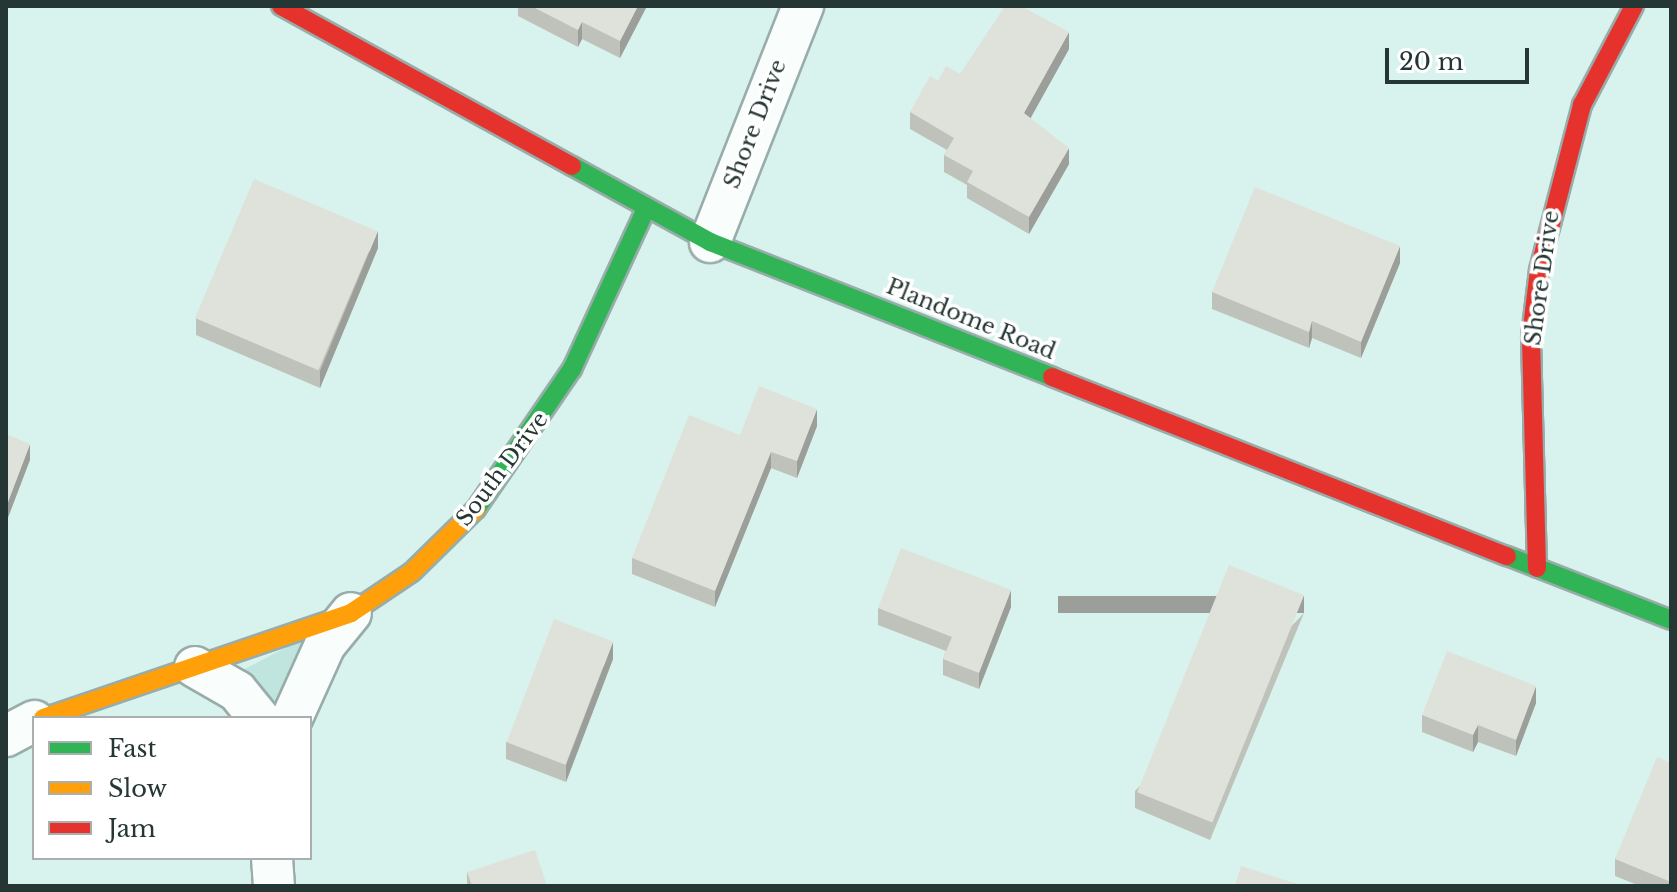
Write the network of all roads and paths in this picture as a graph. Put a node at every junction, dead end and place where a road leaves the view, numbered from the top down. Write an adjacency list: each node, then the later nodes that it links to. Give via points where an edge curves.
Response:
1 (281, 6): 4 (main road, Plandome Road)
2 (803, 6): 5 (street, Shore Drive)
3 (1634, 6): 6 (main road, Shore Drive, via 1578,117 1539,270 1531,336)
4 (645, 211): 5 (main road, Plandome Road); 7 (main road, South Drive, via 572,369 517,454 475,511 412,572)
5 (710, 242): 6 (main road, Plandome Road)
6 (1537, 568): 8 (main road, Plandome Road)
7 (351, 613): 9 (main road, South Drive); 12 (street, via 325,645)
8 (1671, 620)
9 (195, 667): 10 (main road, South Drive); 11 (street, via 237,691)
10 (49, 716)
11 (257, 716)
12 (293, 716)
13 (32, 722): 14 (street)
14 (6, 736)
15 (272, 860): 16 (street)
16 (274, 886)

